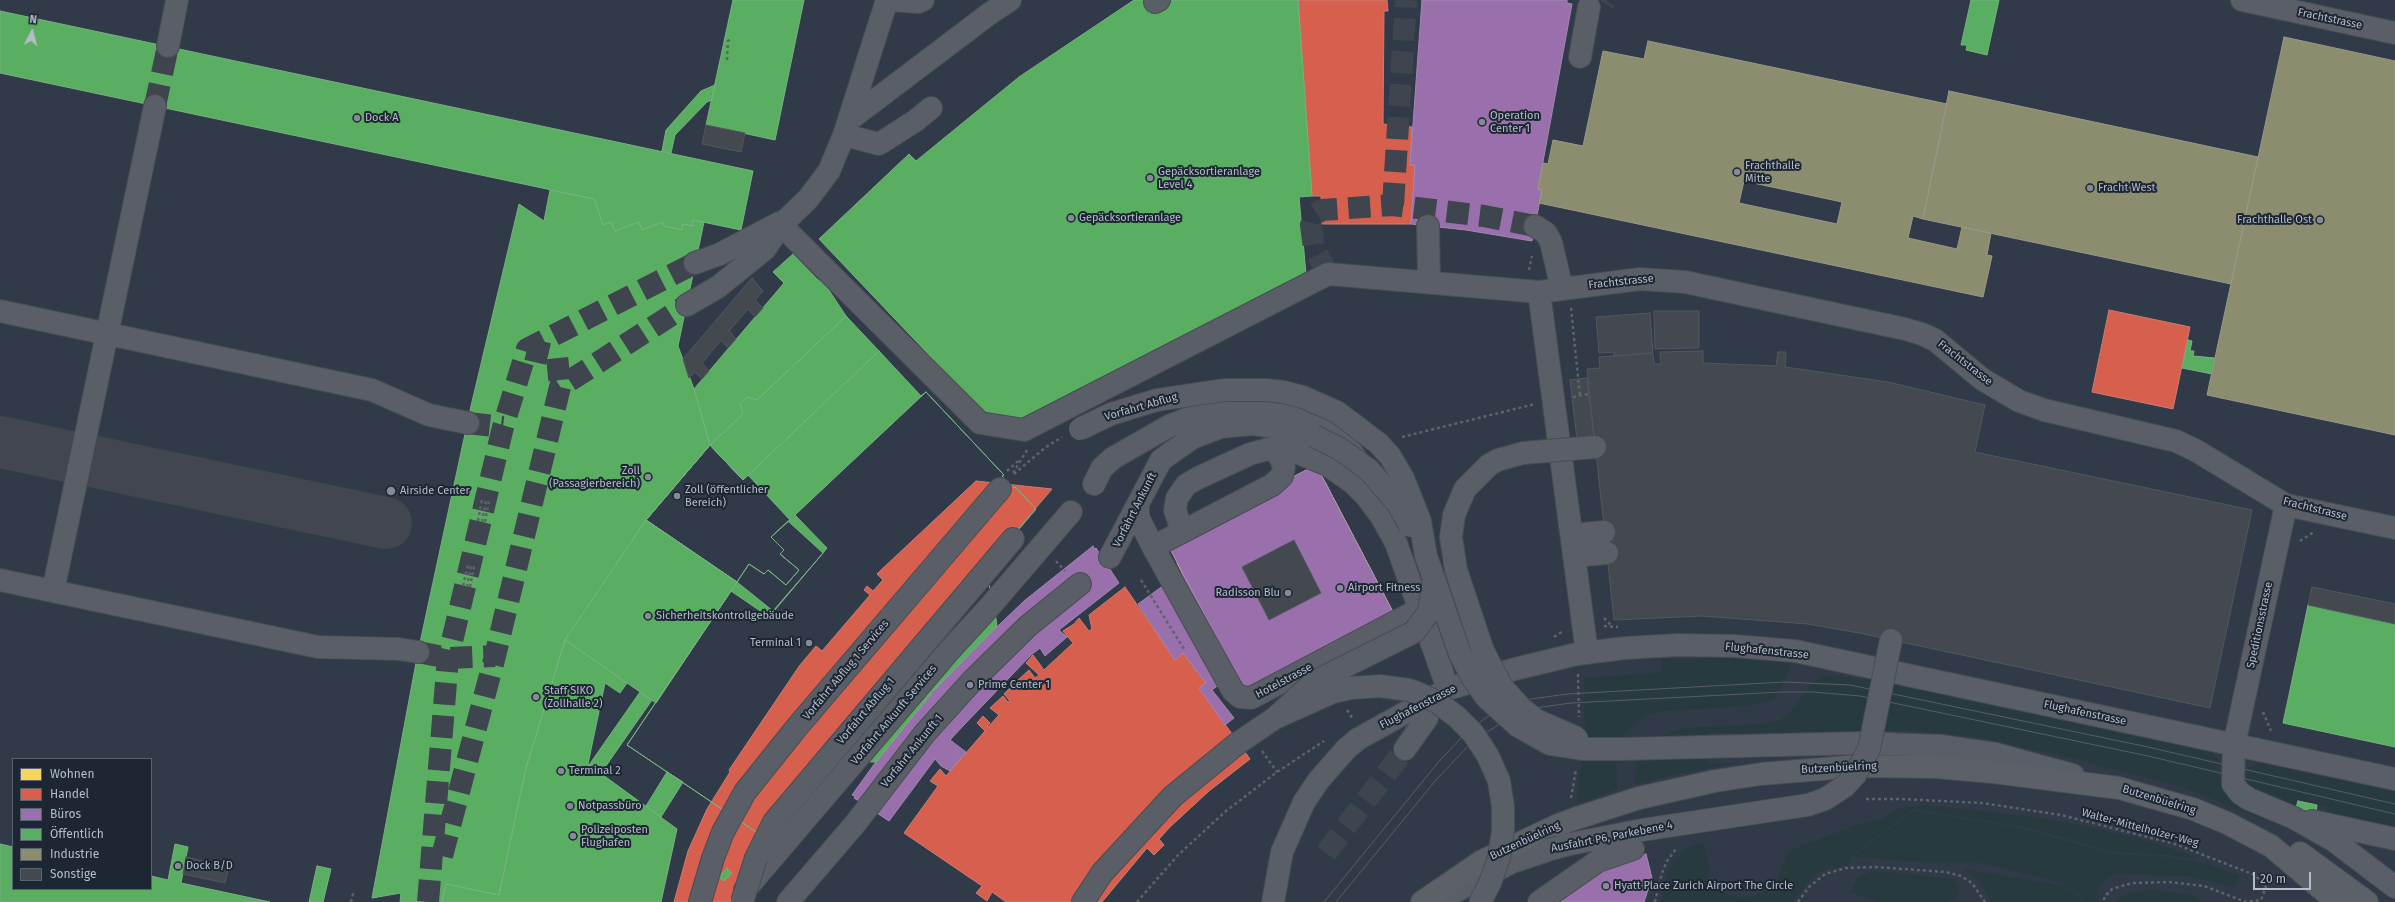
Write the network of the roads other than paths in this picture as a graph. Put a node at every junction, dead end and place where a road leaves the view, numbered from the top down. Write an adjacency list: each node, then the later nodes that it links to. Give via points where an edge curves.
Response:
1 (177, 0): 9 (street)
2 (887, 0): 13 (street)
3 (892, 0): 4 (street)
4 (923, 0)
5 (1010, 0): 13 (street)
6 (2242, 0): 8 (street, Frachtstrasse)
7 (1590, 4): 10 (street)
8 (2395, 33)
9 (168, 46)
10 (1580, 57)
11 (155, 106): 23 (street)
12 (931, 108): 13 (street, via 879,144)
13 (847, 128): 14 (street, via 836,157 819,186)
14 (780, 224): 17 (street, via 720,254); 18 (street, Frachtstrasse, via 980,423 1024,430 1328,274); 21 (street, via 765,249 718,286)
15 (1428, 226): 18 (street)
16 (1535, 226): 19 (street, via 1546,233 1551,242)
17 (695, 263)
18 (1428, 281): 20 (street, Frachtstrasse)
19 (1562, 289): 20 (street, Frachtstrasse); 33 (street, Frachtstrasse, via 1640,279 1686,282 1905,329 1935,340 1982,379 2019,401 2044,410 2176,441)
20 (1539, 292): 26 (street)
21 (686, 305)
22 (0, 311): 23 (street)
23 (107, 333): 24 (street, via 372,390 428,415); 48 (street)
24 (468, 423)
25 (1080, 429): 43 (street, Vorfahrt Abflug, bridge, via 1128,408 1202,392 1266,390 1303,397 1337,412 1352,422 1390,456 1415,506)
26 (1560, 447): 40 (street); 58 (street, bridge, via 1595,445 1523,453 1498,460 1472,480 1460,498 1452,525 1452,549 1456,570 1484,650 1493,671 1510,696 1536,720 1550,727 1582,740)
27 (1272, 448): 29 (street, via 1250,454); 36 (street, via 1284,467 1282,476 1272,485); 39 (street, via 1312,457 1339,472 1374,506)
28 (1154, 472): 29 (street); 32 (street, Vorfahrt Ankunft); 43 (street, Vorfahrt Ankunft, bridge, via 1161,460 1192,438 1221,427 1268,425 1314,436 1340,449 1380,481 1398,504)
29 (1198, 478): 36 (street, via 1186,485 1177,498 1175,510)
30 (1094, 484): 39 (street, via 1098,472 1113,458 1185,418 1233,408 1284,411 1315,420 1339,435 1377,493)
31 (1004, 493): 66 (street, Vorfahrt Abflug 1 Services, via 978,514 745,792 712,858)
32 (1138, 504): 41 (street, Hotelstrasse, via 1138,517); 44 (street, Vorfahrt Ankunft)
33 (2286, 504): 35 (street, Frachtstrasse); 56 (street, Speditionsstrasse)
34 (1067, 507): 67 (street, Vorfahrt Ankunft Services, via 1054,530)
35 (2395, 528)
36 (1182, 531): 41 (street)
37 (1604, 532): 40 (street)
38 (1013, 538): 68 (street, Vorfahrt Abflug 1, bridge, via 774,822 756,858)
39 (1396, 543): 49 (street)
40 (1573, 545): 42 (street); 51 (street)
41 (1153, 547): 49 (street, Hotelstrasse, via 1233,691 1246,698 1251,698)
42 (1607, 553)
43 (1426, 556): 45 (street, bridge)
44 (1110, 557)
45 (1432, 576): 55 (street, bridge, via 1433,595 1430,612 1414,632 1314,682); 58 (street, bridge, via 1465,666 1486,697 1504,716 1550,744 1582,749)
46 (0, 580): 48 (street)
47 (1076, 580): 69 (street, Vorfahrt Ankunft 1, via 955,699 855,824)
48 (52, 591): 50 (street, via 318,647 399,649)
49 (1418, 610): 53 (street)
50 (418, 652)
51 (1587, 653): 52 (street, Flughafenstrasse, via 1654,646 1735,646 1795,651); 53 (street, Flughafenstrasse, via 1515,669)
52 (1880, 669): 56 (street, Flughafenstrasse); 62 (street, Ausfahrt P6, Parkebene 4, bridge, via 1879,653 1889,639 1868,749 1855,775 1845,786 1808,805)
53 (1448, 689): 54 (street, Flughafenstrasse)
54 (1426, 701): 57 (street, via 1427,718); 71 (street, Flughafenstrasse, via 1358,739 1319,780 1293,823 1282,852)
55 (1275, 718): 70 (street, bridge, via 1238,743 1173,796 1102,873); 74 (street, bridge, via 1320,696 1366,686 1409,690 1437,702 1457,717 1473,733 1488,756 1499,781 1503,807 1499,858)
56 (2234, 745): 59 (street, Flughafenstrasse); 61 (street, Speditionsstrasse, via 2232,780 2236,788 2255,802)
57 (1405, 749)
58 (1623, 749): 60 (street, via 1863,743 1940,746 1996,754)
59 (2395, 778)
60 (2119, 788): 64 (main road, Butzenbüelring, via 2193,809); 72 (main road, Butzenbüelring, via 1973,770 1859,766 1761,774 1715,781 1618,803 1567,821 1482,861)
61 (2292, 817): 63 (street); 65 (street, via 2333,840)
62 (1632, 837): 73 (street, Ausfahrt P6, Parkebene 4, bridge, via 1570,844 1548,850 1512,862); 75 (street)
63 (2395, 838)
64 (2271, 846): 76 (main road); 77 (main road, via 2293,850 2309,858)
65 (2395, 887)
66 (700, 902)
67 (736, 902)
68 (742, 902)
69 (788, 902)
70 (1083, 902)
71 (1273, 902)
72 (1422, 902)
73 (1436, 902)
74 (1480, 902)
75 (1539, 902)
76 (2337, 902)
77 (2367, 902)

